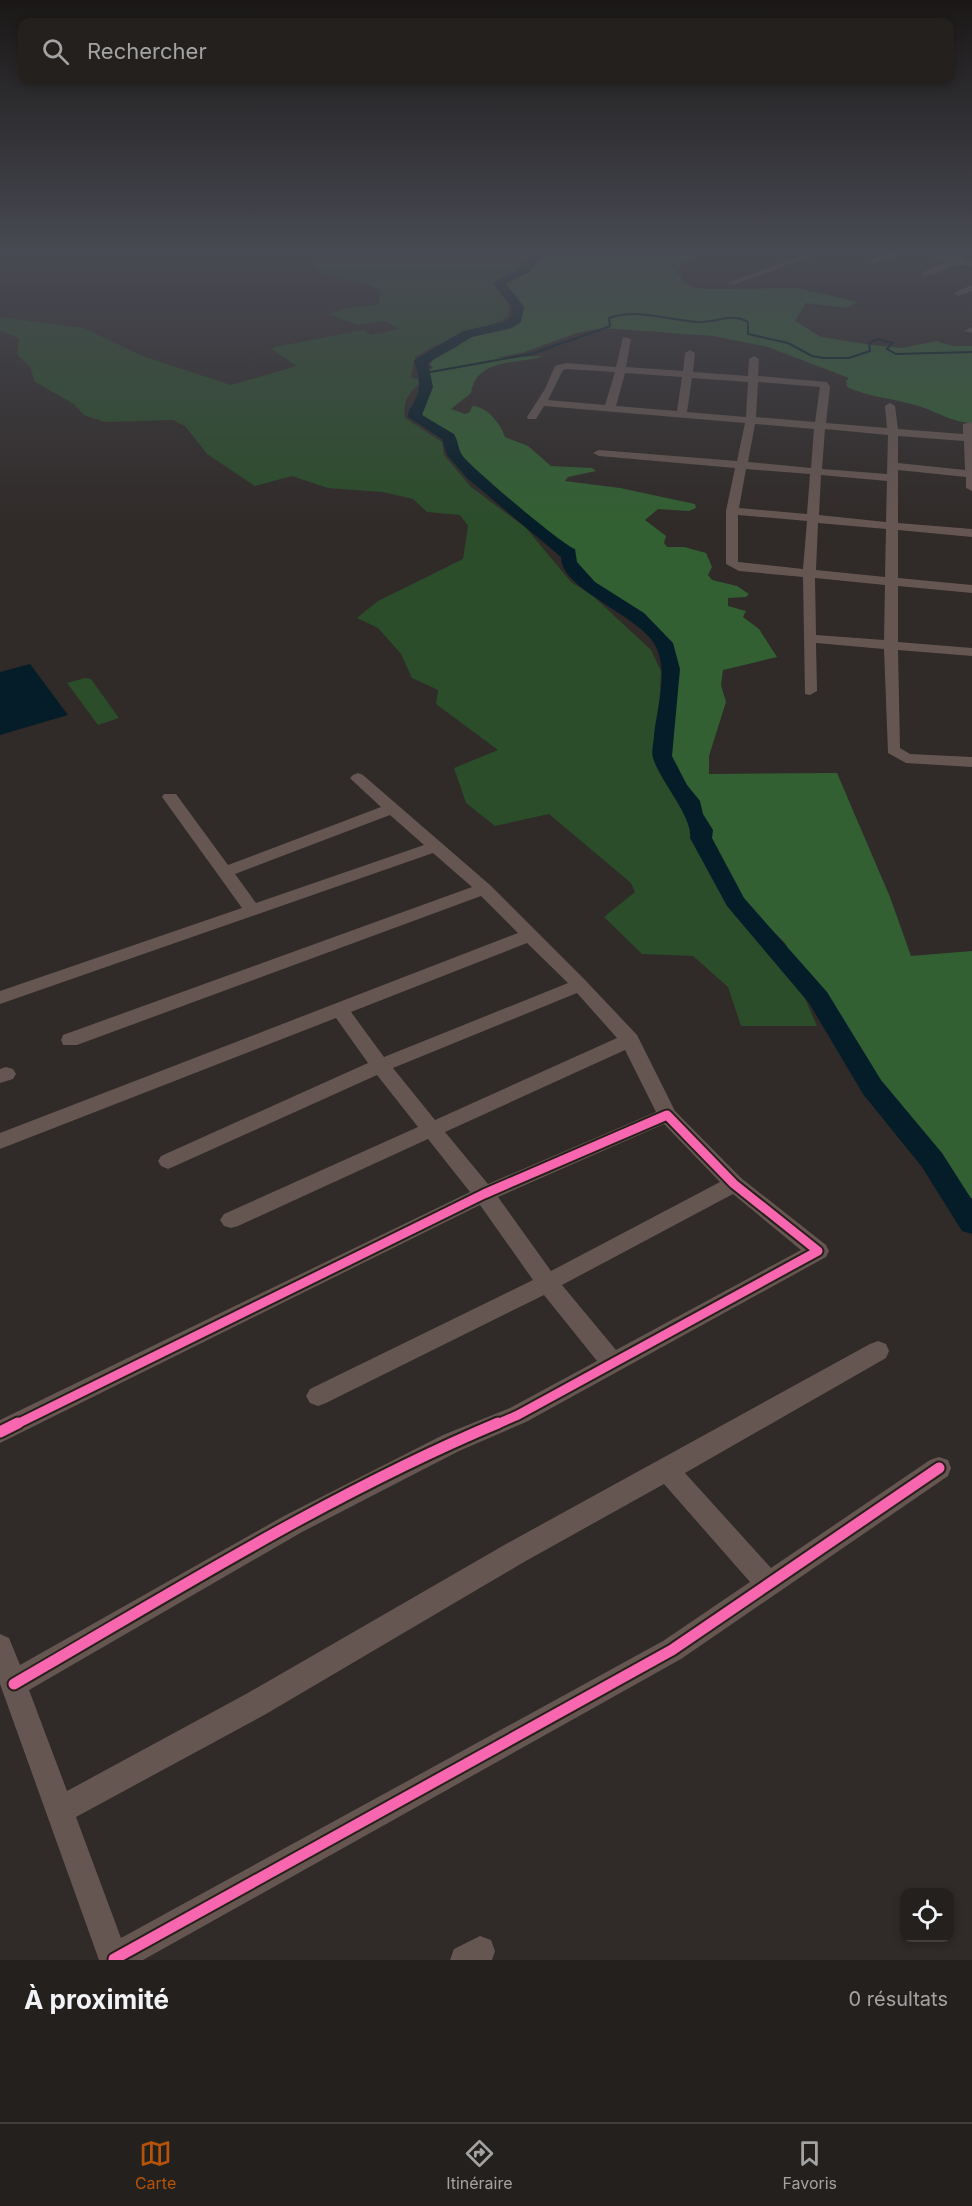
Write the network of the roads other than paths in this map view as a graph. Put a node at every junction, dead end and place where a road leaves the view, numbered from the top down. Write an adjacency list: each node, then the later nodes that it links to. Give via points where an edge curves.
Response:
1 (625, 342): 4 (street)
2 (690, 353): 5 (street)
3 (754, 359): 6 (street)
4 (620, 369): 5 (street); 7 (street, via 561,366); 9 (street)
5 (685, 376): 6 (street); 10 (street)
6 (754, 381): 12 (street); 13 (street, via 823,384)
7 (542, 403): 9 (street); 11 (street)
8 (890, 406): 15 (street)
9 (610, 407): 10 (street)
10 (682, 413): 12 (street)
11 (532, 417)
12 (751, 419): 13 (street); 18 (street)
13 (822, 424): 15 (street); 19 (street)
14 (968, 424): 16 (street)
15 (893, 430): 16 (street); 20 (street)
16 (968, 438): 21 (street)
17 (599, 453): 18 (street)
18 (740, 464): 19 (street); 23 (street)
19 (816, 470): 20 (street); 24 (street)
20 (892, 472): 21 (street); 25 (street)
21 (971, 474): 22 (street)
22 (972, 488)
23 (732, 511): 24 (street); 27 (street, via 732,564)
24 (812, 517): 25 (street); 27 (street)
25 (892, 525): 26 (street); 28 (street)
26 (972, 533)
27 (809, 573): 28 (street); 30 (street)
28 (892, 581): 29 (street); 31 (street)
29 (972, 590)
30 (809, 638): 31 (street); 33 (street)
31 (891, 646): 32 (street); 34 (street, via 893,750 906,758)
32 (972, 652)
33 (810, 691)
34 (972, 762)
35 (358, 778): 37 (street)
36 (170, 797): 39 (street)
37 (393, 808): 38 (street); 39 (street)
38 (437, 846): 40 (street); 41 (street)
39 (225, 872): 41 (street)
40 (484, 889): 42 (street); 46 (street)
41 (253, 911): 44 (street)
42 (528, 936): 43 (street); 45 (street)
43 (580, 985): 47 (street); 48 (street)
44 (0, 998)
45 (341, 1011): 48 (street); 51 (street)
46 (70, 1040)
47 (630, 1040): 49 (street); 50 (street)
48 (380, 1066): 50 (street); 52 (street)
49 (667, 1115): 53 (street); 54 (street)
50 (432, 1131): 54 (street); 55 (street)
51 (0, 1142)
52 (168, 1161)
53 (734, 1184): 56 (street); 58 (street, via 818,1251)
54 (484, 1194): 56 (street); 60 (street)
55 (231, 1220)
56 (547, 1283): 58 (street); 59 (street)
57 (878, 1351): 62 (street)
58 (613, 1364): 65 (street, via 518,1415 451,1443 293,1524)
59 (318, 1395)
60 (0, 1432)
61 (939, 1468): 63 (street)
62 (666, 1469): 63 (street); 66 (street, via 256,1704)
63 (768, 1583): 67 (street, via 672,1650)
64 (0, 1647): 65 (street)
65 (14, 1684): 66 (street)
66 (59, 1811): 67 (street)
67 (114, 1960)

